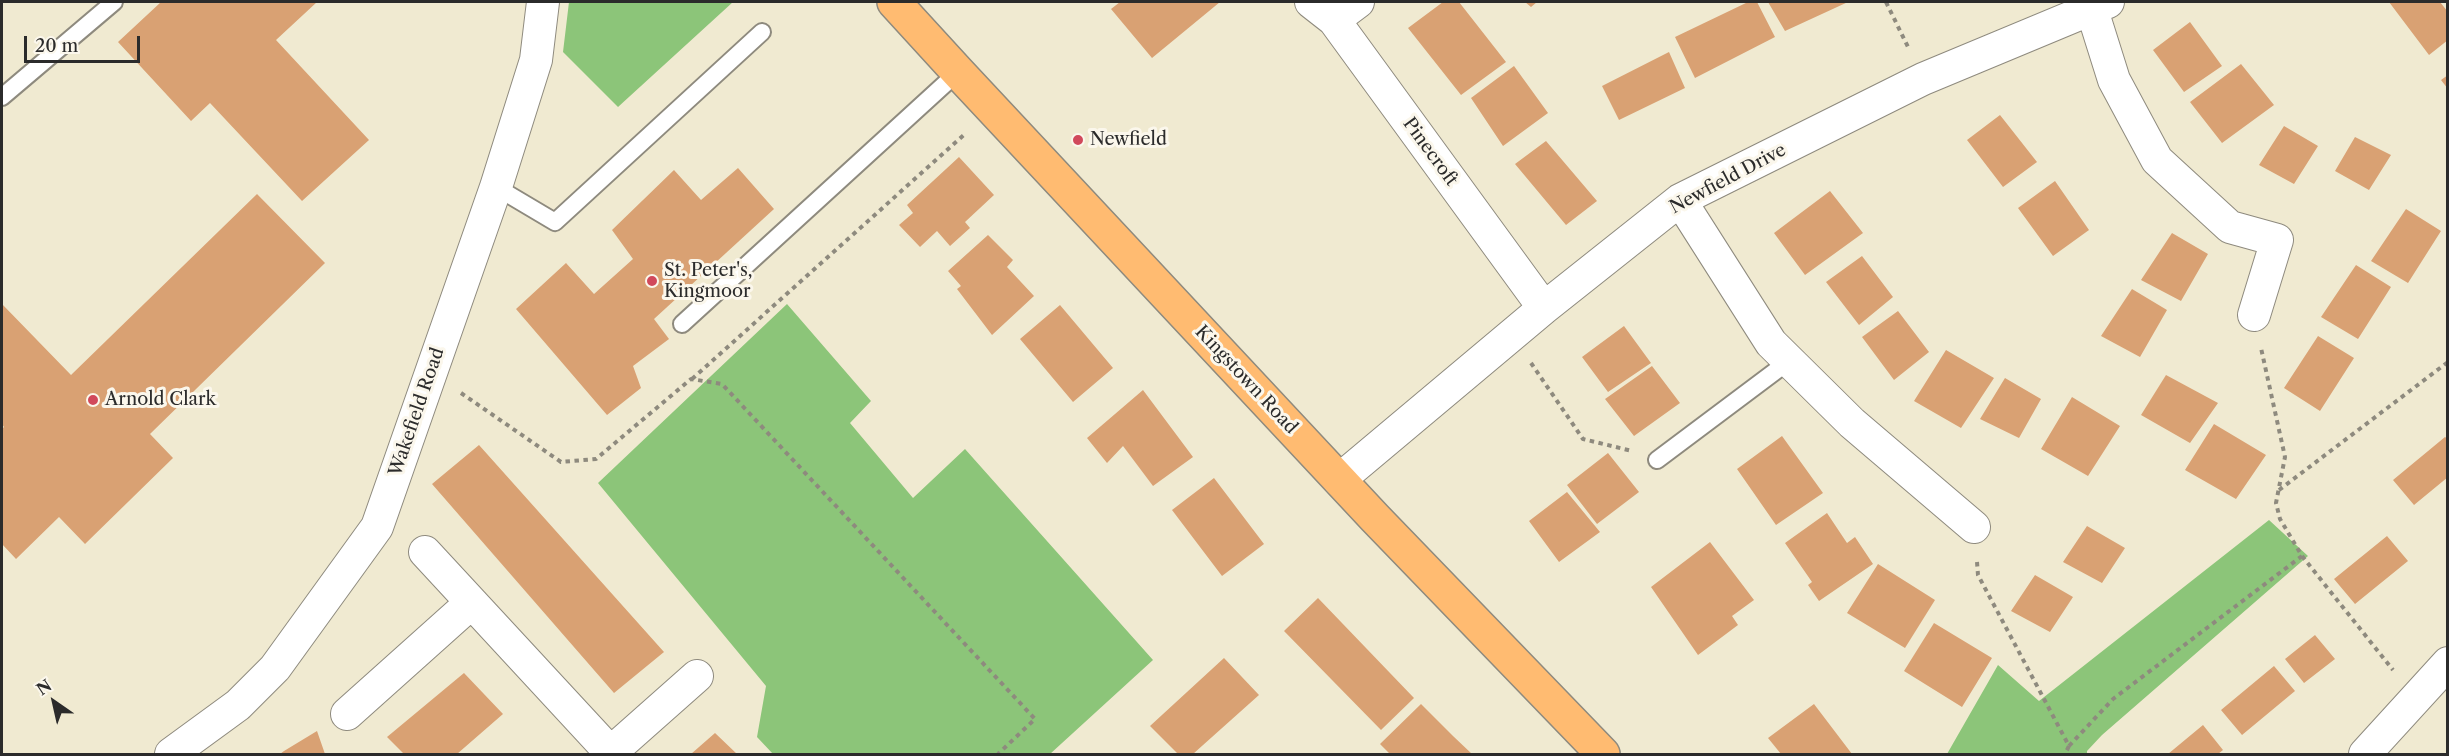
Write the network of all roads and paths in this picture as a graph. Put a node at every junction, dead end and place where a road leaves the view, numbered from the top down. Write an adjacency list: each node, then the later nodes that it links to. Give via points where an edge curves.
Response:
1 (114, 2): 10 (lane)
2 (543, 2): 12 (street, Wakefield Road, via 536,60)
3 (894, 2): 8 (main road, Kingstown Road)
4 (1886, 2): 9 (path)
5 (2100, 6): 9 (street, Newfield Drive); 15 (street, via 2114,80 2157,160 2230,227 2277,240)
6 (1334, 8): 14 (street, Pinecroft)
7 (762, 32): 12 (lane, via 555,222)
8 (958, 72): 11 (main road, Kingstown Road); 16 (lane)
9 (1923, 79): 13 (street, Newfield Drive)
10 (2, 97)
11 (993, 109): 21 (path); 23 (main road, Kingstown Road)
12 (496, 187): 20 (street, Wakefield Road)
13 (1680, 200): 14 (street, Newfield Drive); 18 (street, via 1771,343)
14 (1544, 308): 17 (street, Newfield Drive)
15 (2254, 315): 24 (path, via 2285,457)
16 (682, 324)
17 (1510, 337): 22 (path, via 1542,375 1583,440); 23 (street, Newfield Drive)
18 (1789, 361): 22 (lane); 25 (street, via 1852,423)
19 (2448, 362): 24 (path)
20 (431, 372): 21 (path, via 561,462 596,459); 34 (street, Wakefield Road, via 377,527 275,668 238,705)
21 (692, 379): 36 (path, via 722,384 1035,719)
22 (1657, 460)
23 (1339, 480): 37 (main road, Kingstown Road)
24 (2279, 490): 27 (path, via 2280,519)
25 (1974, 527): 33 (path, via 1978,575)
26 (424, 552): 28 (street)
27 (2302, 556): 31 (path); 33 (path, via 2113,699)
28 (471, 603): 32 (street); 35 (street)
29 (2448, 663): 31 (street)
30 (697, 676): 35 (street)
31 (2415, 699): 39 (street)
32 (348, 714)
33 (2069, 746): 38 (path)
34 (171, 754)
35 (610, 754)
36 (998, 754)
37 (1603, 754)
38 (2065, 754)
39 (2365, 754)

